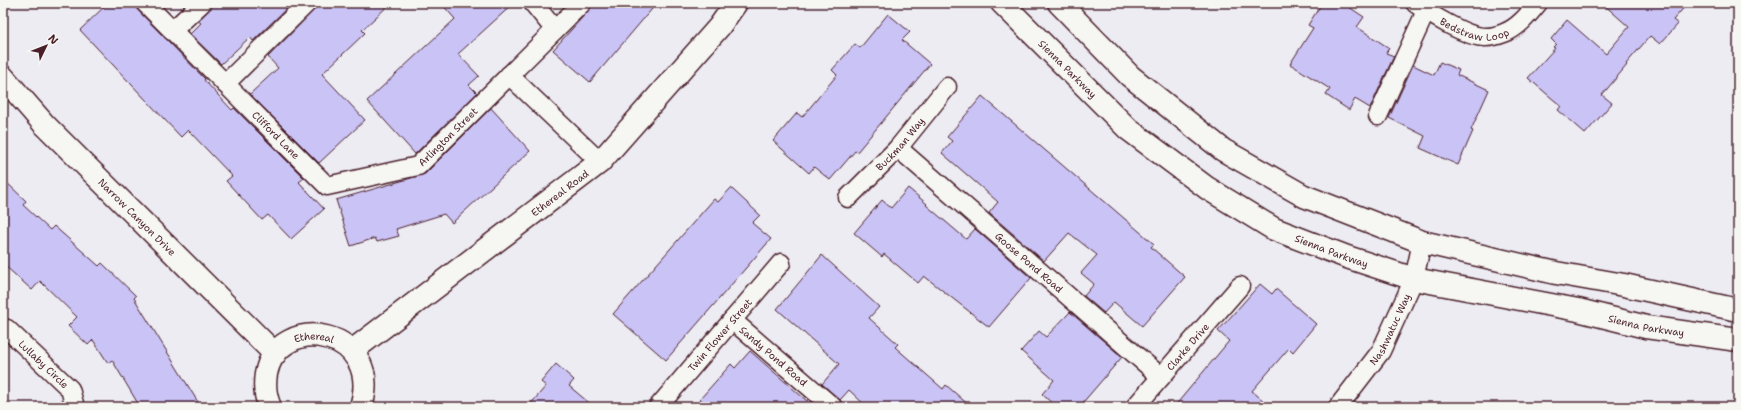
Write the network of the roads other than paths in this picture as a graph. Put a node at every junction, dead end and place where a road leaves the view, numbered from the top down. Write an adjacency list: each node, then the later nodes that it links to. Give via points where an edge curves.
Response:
1 (145, 3): 12 (street, Clifford Lane)
2 (202, 3): 12 (street)
3 (307, 3): 15 (street)
4 (533, 3): 11 (street)
5 (582, 3): 11 (street, Arlington Street)
6 (736, 3): 19 (main road, Ethereal Road, via 719,27)
7 (1002, 3): 24 (main road, Sienna Parkway, via 1128,130 1207,188 1274,229 1346,257)
8 (1059, 3): 22 (main road, via 1130,76 1223,150 1304,196)
9 (1538, 3): 10 (street, Bedstraw Loop, via 1522,21 1505,33 1485,37 1466,32)
10 (1421, 7): 17 (street, Bedstraw Loop)
11 (555, 30): 13 (street, Arlington Street)
12 (172, 31): 15 (street, Clifford Lane)
13 (510, 75): 19 (street); 20 (street, Arlington Street, via 418,166)
14 (3, 77): 31 (main road, Narrow Canyon Drive, via 44,124)
15 (225, 84): 20 (street, Clifford Lane)
16 (947, 87): 18 (street, Buckman Way)
17 (1378, 116)
18 (898, 148): 21 (street, Buckman Way); 32 (street, Goose Pond Road)
19 (600, 162): 30 (main road, Ethereal Road)
20 (326, 186)
21 (848, 198)
22 (1422, 242): 24 (street, Nashwatuc Way); 26 (main road, via 1556,273)
23 (781, 263): 27 (street, Twin Flower Street)
24 (1414, 279): 29 (main road, Sienna Parkway, via 1578,310 1646,327); 39 (street, Nashwatuc Way, via 1381,351)
25 (1240, 286): 32 (street, Clarke Drive)
26 (1738, 310)
27 (732, 320): 36 (street, Twin Flower Street); 37 (street, Sandy Pond Road)
28 (3, 328): 33 (street, Lullaby Circle, via 70,389)
29 (1738, 340)
30 (352, 351): 31 (main road, Ethereal, via 341,342 327,336 313,335 299,337); 35 (main road, Ethereal, via 361,364 366,378)
31 (275, 354): 34 (main road, Ethereal, via 267,368 264,383)
32 (1161, 377): 38 (street, Clarke Drive)
33 (75, 407)
34 (270, 407)
35 (361, 407)
36 (658, 407)
37 (833, 407)
38 (1135, 407)
39 (1338, 407)

